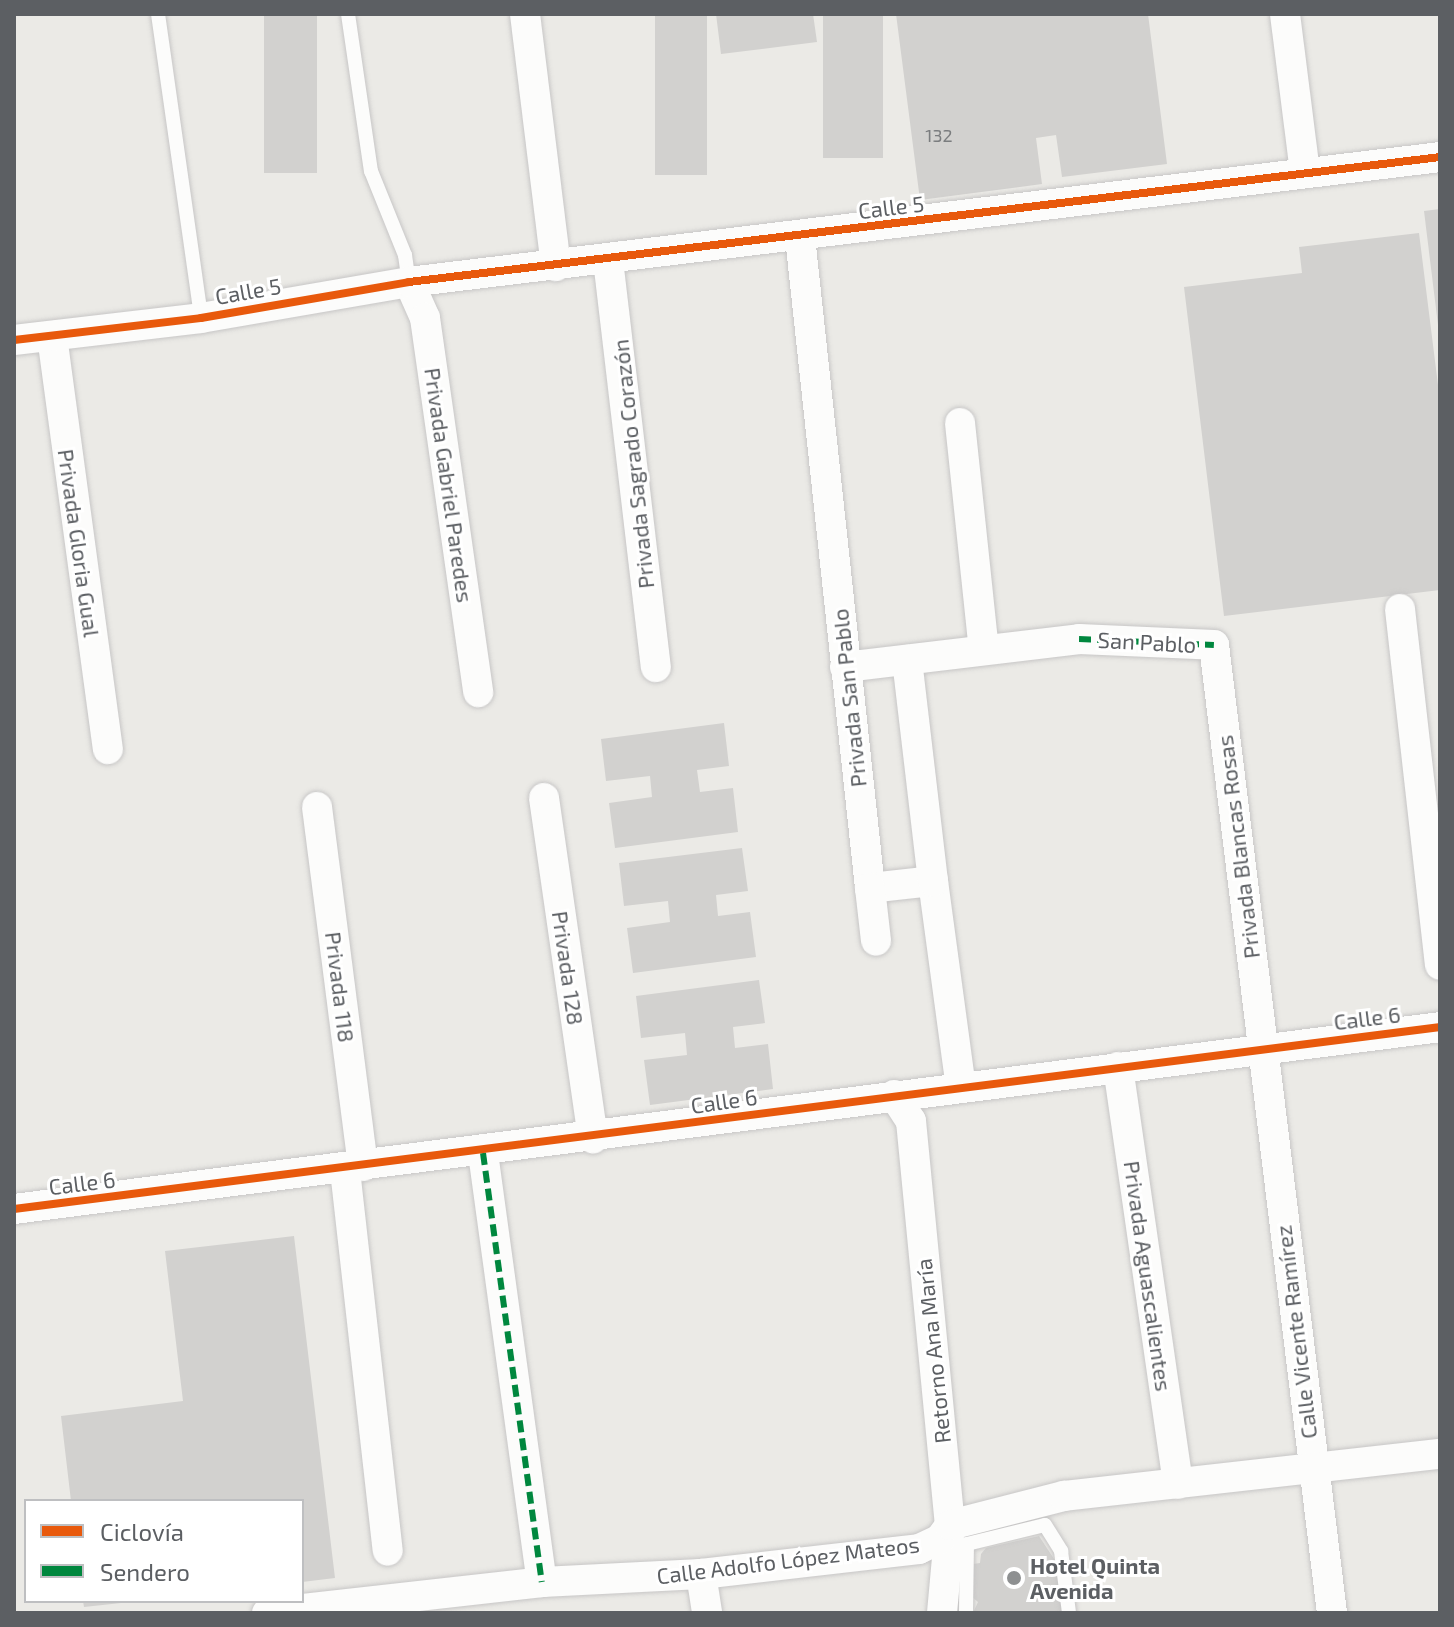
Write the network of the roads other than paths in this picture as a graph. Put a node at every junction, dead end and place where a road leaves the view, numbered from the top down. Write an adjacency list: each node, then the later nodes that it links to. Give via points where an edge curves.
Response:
1 (158, 14): 11 (lane)
2 (348, 14): 10 (lane, via 371,171 405,255)
3 (525, 14): 9 (street)
4 (1285, 14): 6 (street)
5 (1440, 157): 6 (street, Calle 5)
6 (1305, 173): 7 (street, Calle 5)
7 (800, 237): 8 (street, Calle 5); 20 (street, Privada San Pablo)
8 (608, 260): 9 (street, Calle 5); 19 (street, Privada Sagrado Corazón)
9 (556, 266): 10 (street, Calle 5)
10 (409, 282): 11 (street, Calle 5); 21 (street, Privada Gabriel Paredes, via 425,318)
11 (201, 318): 12 (street, Calle 5)
12 (52, 336): 13 (street, Calle 5); 22 (street, Privada Gloria Gual)
13 (14, 340)
14 (960, 423): 17 (street)
15 (1400, 609): 28 (street)
16 (1214, 645): 17 (street, San Pablo, via 1079,639); 30 (street, Privada Blancas Rosas)
17 (984, 650): 18 (street)
18 (907, 660): 20 (street); 25 (street)
19 (656, 667)
20 (845, 667): 26 (street, Privada San Pablo)
21 (478, 692)
22 (108, 749)
23 (544, 798): 34 (street, Privada 128)
24 (317, 807): 36 (street, Privada 118)
25 (933, 881): 26 (street); 32 (street)
26 (870, 888): 27 (street, Privada San Pablo)
27 (876, 941)
28 (1440, 965)
29 (1440, 1027): 30 (street, Calle 6)
30 (1261, 1050): 31 (street, Calle 6); 39 (street, Calle Vicente Ramírez)
31 (1118, 1067): 32 (street, Calle 6); 40 (street, Privada Aguascalientes)
32 (961, 1087): 33 (street, Calle 6)
33 (894, 1095): 34 (street, Calle 6); 41 (street, Retorno Ana María, via 911,1121)
34 (593, 1138): 35 (street, Calle 6)
35 (483, 1153): 36 (street, Calle 6); 44 (street)
36 (354, 1168): 37 (street, Calle 6); 42 (street, Privada 118)
37 (14, 1209)
38 (1440, 1454): 39 (street, Calle Adolfo López Mateos)
39 (1312, 1469): 40 (street, Calle Adolfo López Mateos); 51 (street, Calle Vicente Ramírez)
40 (1178, 1484): 41 (street, Calle Adolfo López Mateos, via 1064,1496)
41 (950, 1525): 43 (street, Calle Adolfo López Mateos, via 940,1539 919,1549); 48 (street, Retorno Ana María)
42 (388, 1551)
43 (701, 1574): 44 (street, Calle Adolfo López Mateos); 47 (street)
44 (542, 1582): 45 (street, Calle Adolfo López Mateos)
45 (458, 1602): 46 (street, Calle Adolfo López Mateos)
46 (267, 1613)
47 (707, 1613)
48 (942, 1613)
49 (966, 1613): 50 (lane, via 967,1544 1045,1525 1061,1551)
50 (1069, 1613)
51 (1332, 1613)

